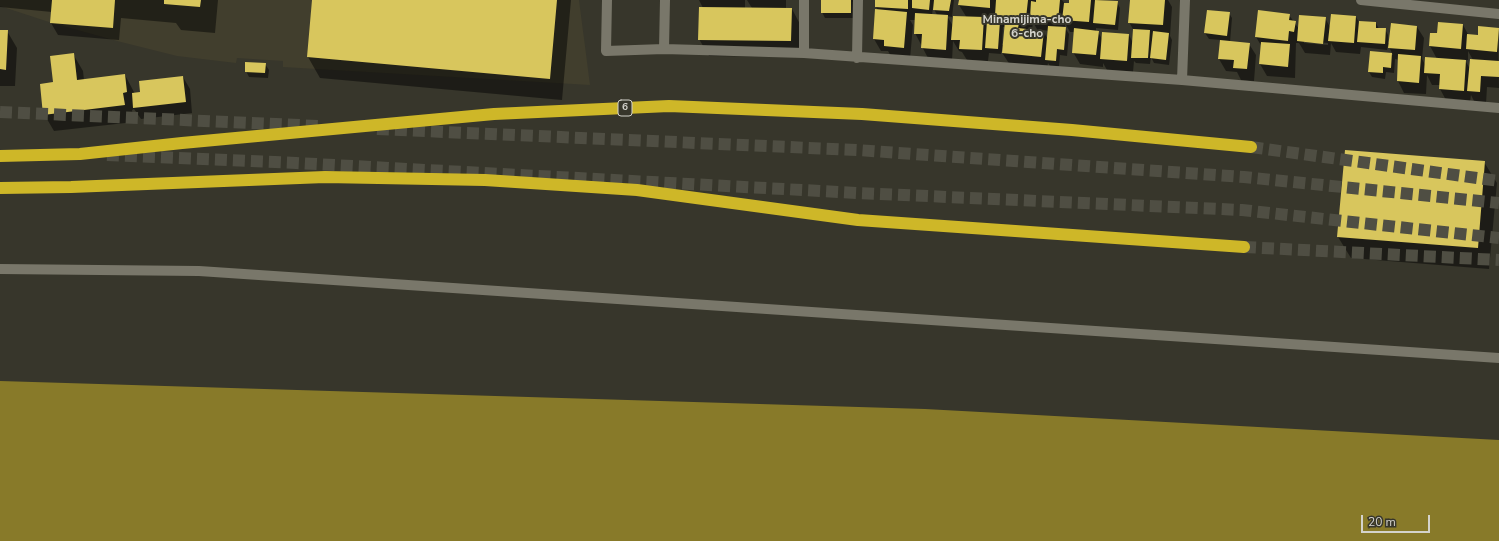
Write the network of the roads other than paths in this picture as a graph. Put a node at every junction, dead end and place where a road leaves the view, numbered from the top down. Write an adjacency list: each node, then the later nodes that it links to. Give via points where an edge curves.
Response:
1 (607, 0): 8 (street, via 606,51)
2 (665, 0): 8 (street)
3 (804, 0): 9 (street)
4 (858, 0): 10 (street)
5 (1185, 0): 11 (street)
6 (1361, 0): 7 (street)
7 (1499, 14)
8 (664, 50): 9 (street)
9 (804, 54): 10 (street)
10 (857, 58): 11 (street)
11 (1182, 80): 12 (street)
12 (1499, 108)
13 (1251, 147): 14 (highway, 6, via 862,114 669,106 494,114 80,154)
14 (0, 156)
15 (0, 188): 16 (highway, via 325,177 485,180 637,190 858,220)
16 (1244, 247)
17 (0, 269): 18 (street, via 199,271)
18 (1499, 358)

